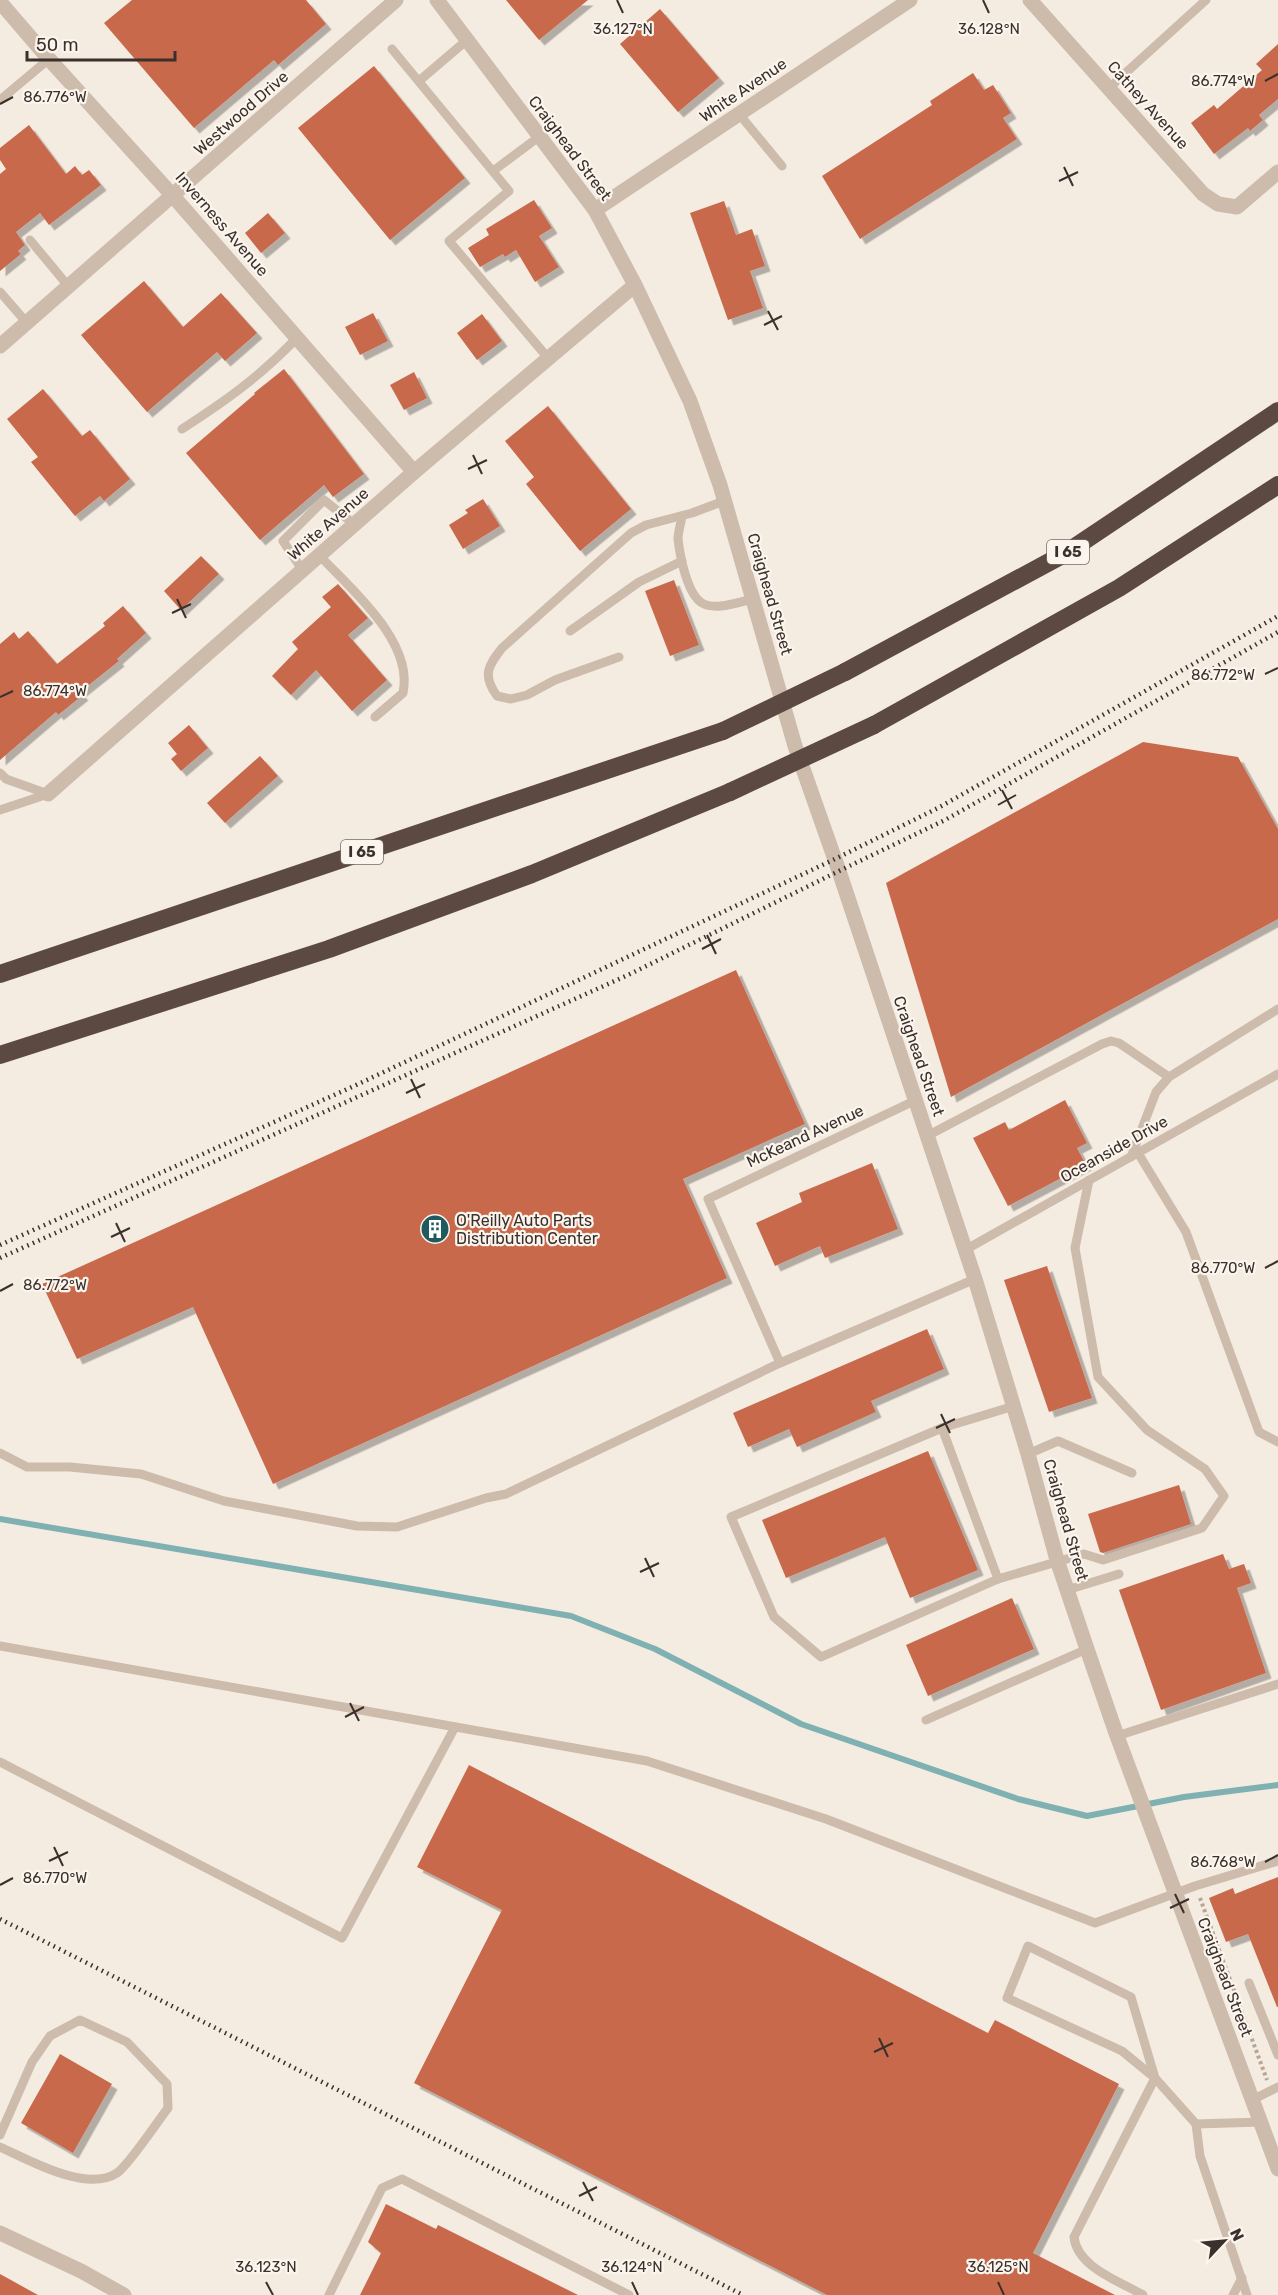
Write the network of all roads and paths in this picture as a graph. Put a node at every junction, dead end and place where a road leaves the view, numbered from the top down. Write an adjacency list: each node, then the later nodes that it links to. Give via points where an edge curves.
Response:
1 (396, 0): 18 (street, Westwood Drive)
2 (437, 0): 7 (street, Craighead Street)
3 (910, 0): 13 (street, White Avenue)
4 (1030, 0): 11 (street, Cathey Avenue)
5 (1206, 0): 11 (lane)
6 (0, 2): 9 (street, Inverness Avenue)
7 (467, 40): 10 (lane); 14 (street, Craighead Street)
8 (392, 49): 10 (lane)
9 (49, 59): 12 (lane); 18 (street, Inverness Avenue)
10 (419, 81): 16 (lane)
11 (1109, 88): 17 (street, Cathey Avenue, via 1203,194 1218,204 1236,207)
12 (0, 100)
13 (739, 114): 15 (lane); 19 (street, White Avenue)
14 (540, 136): 16 (lane); 19 (street, Craighead Street)
15 (782, 166)
16 (493, 171): 27 (lane, via 509,191 449,241)
17 (1278, 172)
18 (173, 196): 22 (street, Westwood Drive); 25 (street, Inverness Avenue)
19 (595, 210): 21 (street, Craighead Street)
20 (30, 240): 22 (lane)
21 (635, 285): 27 (street, White Avenue); 32 (street, Craighead Street, via 690,401)
22 (69, 286): 24 (street, Westwood Drive)
23 (0, 292): 24 (lane)
24 (27, 323): 26 (street, Westwood Drive)
25 (297, 338): 29 (lane, via 236,394); 30 (street, Inverness Avenue)
26 (0, 346)
27 (548, 358): 30 (street, White Avenue)
28 (1278, 411): 45 (highway, I 65, bridge, via 1066,553 845,672 723,730)
29 (182, 429)
30 (414, 472): 34 (street, White Avenue)
31 (1278, 485): 47 (highway, bridge, via 1119,588 874,725 730,792 532,874 329,948)
32 (724, 501): 33 (lane); 38 (street, Craighead Street)
33 (682, 516): 36 (lane, via 678,537); 40 (lane, via 646,525 632,533 564,591 490,663 489,686 497,696 511,699)
34 (355, 525): 35 (street, White Avenue); 37 (lane, via 324,500 283,541)
35 (320, 556): 37 (street, White Avenue); 41 (lane, via 377,617 399,652 405,670 403,693)
36 (682, 561): 38 (lane, via 692,593 704,604 725,606); 39 (lane, via 639,582)
37 (303, 571): 43 (street, White Avenue)
38 (753, 599): 50 (street, Craighead Street, via 795,746)
39 (570, 631)
40 (619, 657)
41 (375, 717)
42 (0, 773): 43 (lane, via 6,779)
43 (48, 794): 44 (lane)
44 (0, 810)
45 (0, 975)
46 (1278, 1009): 49 (lane)
47 (0, 1055)
48 (1278, 1074): 52 (lane, Oceanside Drive)
49 (1169, 1077): 51 (lane, via 1111,1041); 52 (lane, via 1156,1092)
50 (914, 1101): 51 (street, Craighead Street); 56 (lane, McKeand Avenue, via 708,1199)
51 (927, 1136): 54 (street, Craighead Street)
52 (1134, 1155): 53 (lane, Oceanside Drive); 59 (lane, via 1186,1232 1259,1432)
53 (1089, 1180): 54 (lane, Oceanside Drive); 63 (lane, via 1075,1248 1098,1377 1147,1430 1204,1469 1224,1496 1202,1528 1103,1560 1084,1554)
54 (965, 1250): 55 (street, Craighead Street)
55 (975, 1279): 56 (lane); 57 (street, Craighead Street)
56 (780, 1363): 60 (lane, via 506,1494 397,1527 357,1526 224,1501 141,1474 27,1467)
57 (1014, 1406): 58 (lane); 61 (street, Craighead Street)
58 (942, 1428): 65 (lane); 65 (lane, via 731,1517 774,1617 821,1658)
59 (1278, 1442)
60 (0, 1453)
61 (1028, 1454): 62 (lane, via 1058,1442); 63 (street, Craighead Street)
62 (1132, 1473)
63 (1058, 1560): 65 (lane); 66 (street, Craighead Street)
64 (1119, 1574): 66 (lane)
65 (998, 1579)
66 (1067, 1590): 68 (street, Craighead Street)
67 (0, 1646): 71 (lane)
68 (1087, 1649): 70 (lane); 72 (street, Craighead Street)
69 (1278, 1684): 72 (lane)
70 (926, 1720)
71 (455, 1727): 73 (lane, via 342,1938); 76 (lane, via 647,1761 825,1819 1095,1923)
72 (1117, 1736): 76 (street, Craighead Street)
73 (0, 1762)
74 (1278, 1862): 75 (lane)
75 (1195, 1886): 76 (lane); 80 (path)
76 (1175, 1894): 81 (street, Craighead Street)
77 (1249, 1983): 78 (lane)
78 (1278, 2055)
79 (1155, 2078): 79 (lane, via 1122,2051 1007,1998 1028,1946 1131,1997); 83 (lane); 92 (lane, via 1074,2237 1076,2249 1088,2263)
80 (1275, 2088): 81 (lane)
81 (1252, 2100): 82 (street, Craighead Street)
82 (1261, 2122): 83 (lane); 86 (street, Craighead Street)
83 (1196, 2124): 88 (lane, via 1200,2157)
84 (0, 2135): 85 (lane, via 22,2082 50,2036 80,2020 127,2042 167,2084 168,2108 118,2172 104,2179 78,2178)
85 (0, 2147)
86 (1278, 2169)
87 (0, 2233): 89 (street)
88 (1242, 2278): 93 (lane); 94 (lane)
89 (124, 2295)
90 (329, 2295): 91 (lane, via 382,2188 402,2179)
91 (630, 2295)
92 (1143, 2295)
93 (1233, 2295)
94 (1247, 2295)

